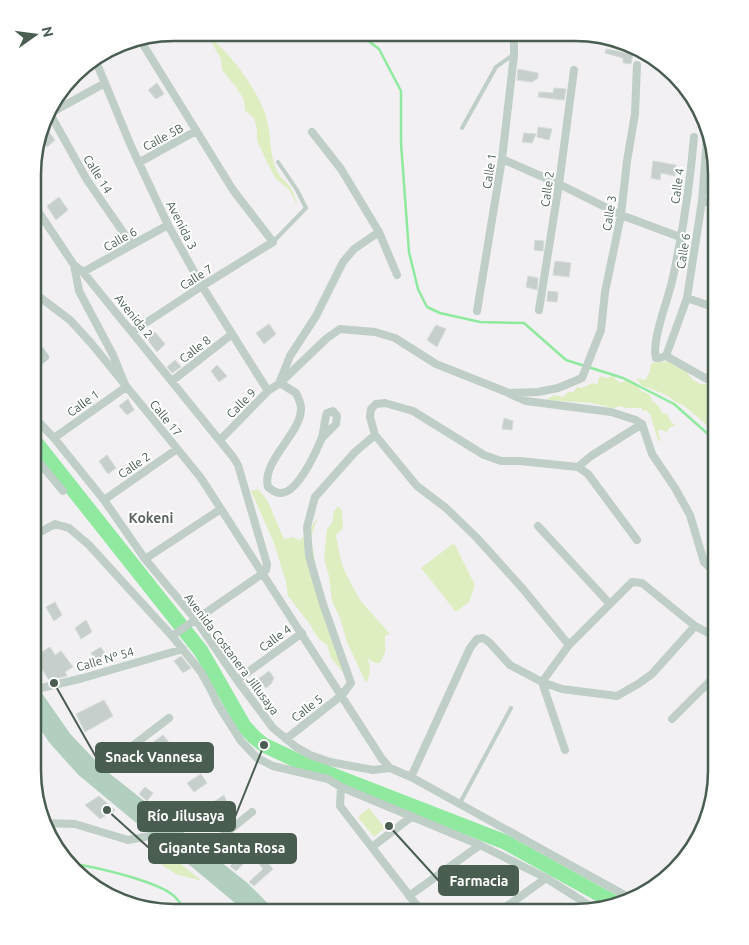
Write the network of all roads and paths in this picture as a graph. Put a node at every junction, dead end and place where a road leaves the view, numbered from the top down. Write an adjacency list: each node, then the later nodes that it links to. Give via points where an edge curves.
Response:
1 (514, 41): 3 (street, Calle 1)
2 (143, 45): 11 (street)
3 (514, 55): 10 (lane, via 496,67); 15 (street, Calle 1)
4 (637, 65): 22 (street, Calle 3, via 635,114)
5 (98, 66): 7 (street, Avenida 3)
6 (574, 70): 18 (street, Calle 2)
7 (105, 83): 8 (street); 16 (street, Avenida 3)
8 (59, 108)
9 (53, 121): 27 (street, Calle 14, via 87,180)
10 (462, 128)
11 (196, 131): 16 (street, Calle 5B); 26 (street, via 233,190)
12 (312, 132): 24 (street, via 340,169)
13 (694, 137): 25 (street, Calle 4, via 691,177)
14 (706, 152): 19 (street, Calle 6)
15 (502, 159): 18 (street); 36 (street, Calle 1)
16 (140, 162): 23 (street, Avenida 3)
17 (278, 162): 26 (lane, via 306,208)
18 (559, 184): 22 (street); 35 (street, Calle 2)
19 (702, 201): 20 (street); 33 (street, Calle 6)
20 (708, 202)
21 (41, 215): 28 (street, Avenida 2)
22 (621, 215): 25 (street); 47 (street, Calle 3, via 605,292 601,330 582,378 558,388)
23 (168, 226): 27 (street, Calle 6); 31 (street, Avenida 3)
24 (379, 232): 30 (street); 44 (street, via 354,249 344,262 316,316 290,356)
25 (680, 237): 40 (street, Calle 4, via 668,298 655,339 656,358)
26 (273, 242): 31 (street, Calle 7)
27 (132, 245): 29 (street, Calle 6)
28 (74, 264): 29 (street, Avenida 2); 45 (street, via 79,290)
29 (83, 272): 37 (street, Avenida 2)
30 (397, 275)
31 (202, 286): 37 (street, Calle 7); 38 (street, Avenida 3)
32 (41, 297): 45 (street, Calle 17, via 70,320)
33 (687, 298): 34 (street); 40 (street, Calle 6)
34 (708, 305)
35 (539, 310)
36 (477, 311)
37 (132, 332): 43 (street, Avenida 2)
38 (232, 334): 43 (street, Calle 8); 46 (street, Avenida 3)
39 (41, 350): 41 (street, via 46,356)
40 (666, 356): 42 (street)
41 (41, 360)
42 (708, 379)
43 (172, 381): 52 (street, Avenida 2)
44 (280, 383): 46 (street, Calle 9); 47 (street, Calle 9, via 340,329 375,332 395,338 436,364); 53 (street, via 296,393 301,408 299,419 267,474 268,487 282,493 297,484)
45 (126, 387): 51 (street, Calle 1); 54 (street, Calle 17)
46 (268, 391): 52 (street, Calle 9)
47 (509, 393): 49 (street, via 526,401 611,412)
48 (41, 424): 51 (street, Avenida Costanera Jillusaya)
49 (642, 424): 56 (street); 64 (street, via 652,454 690,515)
50 (375, 435): 56 (street, via 370,417 372,409 376,404 385,403 413,412 501,461); 72 (street, via 417,486 477,538); 78 (street, via 355,452 315,497 307,527 309,556 317,585 351,683)
51 (54, 438): 58 (street, Avenida Costanera Jillusaya)
52 (220, 440): 65 (street, Avenida 2, via 238,465 267,564)
53 (321, 440)
54 (177, 449): 58 (street, Calle 2); 59 (street, Calle 17)
55 (41, 464): 57 (street)
56 (578, 467): 62 (street, via 588,474)
57 (64, 491)
58 (104, 500): 63 (street, Avenida Costanera Jillusaya)
59 (221, 509): 63 (street); 65 (street, Calle 17)
60 (538, 526): 66 (street)
61 (41, 531): 70 (street, via 54,524 69,528)
62 (636, 540)
63 (146, 559): 67 (street, Avenida Costanera Jillusaya)
64 (707, 565)
65 (262, 574): 67 (street); 71 (street, Calle 17)
66 (609, 603): 68 (street, via 632,582 638,581); 72 (street)
67 (192, 622): 70 (street); 74 (street, Avenida Costanera Jillusaya)
68 (695, 626): 69 (street); 75 (street, via 652,674 617,696)
69 (707, 632)
70 (175, 633): 73 (street)
71 (302, 633): 74 (street, Calle 4); 78 (street, Calle 17)
72 (569, 645): 75 (street)
73 (183, 649): 77 (street, Calle Nº 54); 89 (street, via 201,672 216,703 241,741 257,758 273,766 328,779)
74 (237, 680): 84 (street, Avenida Costanera Jillusaya, via 273,728)
75 (542, 682): 85 (street); 88 (street, via 510,665 483,638 477,639)
76 (707, 684): 83 (street)
77 (41, 689)
78 (342, 695): 84 (street, Calle 5); 86 (street, Calle 17)
79 (41, 702): 87 (main road)
80 (510, 708): 90 (lane)
81 (169, 718): 87 (street)
82 (41, 719): 87 (main road, via 70,758)
83 (672, 719)
84 (286, 739): 86 (street, Avenida Costanera Jillusaya, via 310,755 330,762 373,770)
85 (565, 750)
86 (390, 768): 88 (street)
87 (95, 776): 94 (main road)
88 (411, 777): 90 (street)
89 (341, 787): 92 (street); 96 (street, via 340,806)
90 (460, 803): 99 (street)
91 (252, 812): 97 (street)
92 (411, 817): 95 (street); 96 (street)
93 (52, 823): 94 (street, via 74,824 128,840)
94 (163, 831): 97 (main road)
95 (480, 845): 98 (street); 100 (street)
96 (372, 847): 100 (street)
97 (197, 857): 101 (main road); 102 (main road, via 244,888)
98 (546, 878): 104 (street); 105 (street)
99 (624, 894)
100 (409, 896): 103 (street)
101 (246, 903)
102 (259, 903)
103 (415, 903)
104 (511, 903)
105 (586, 903)

